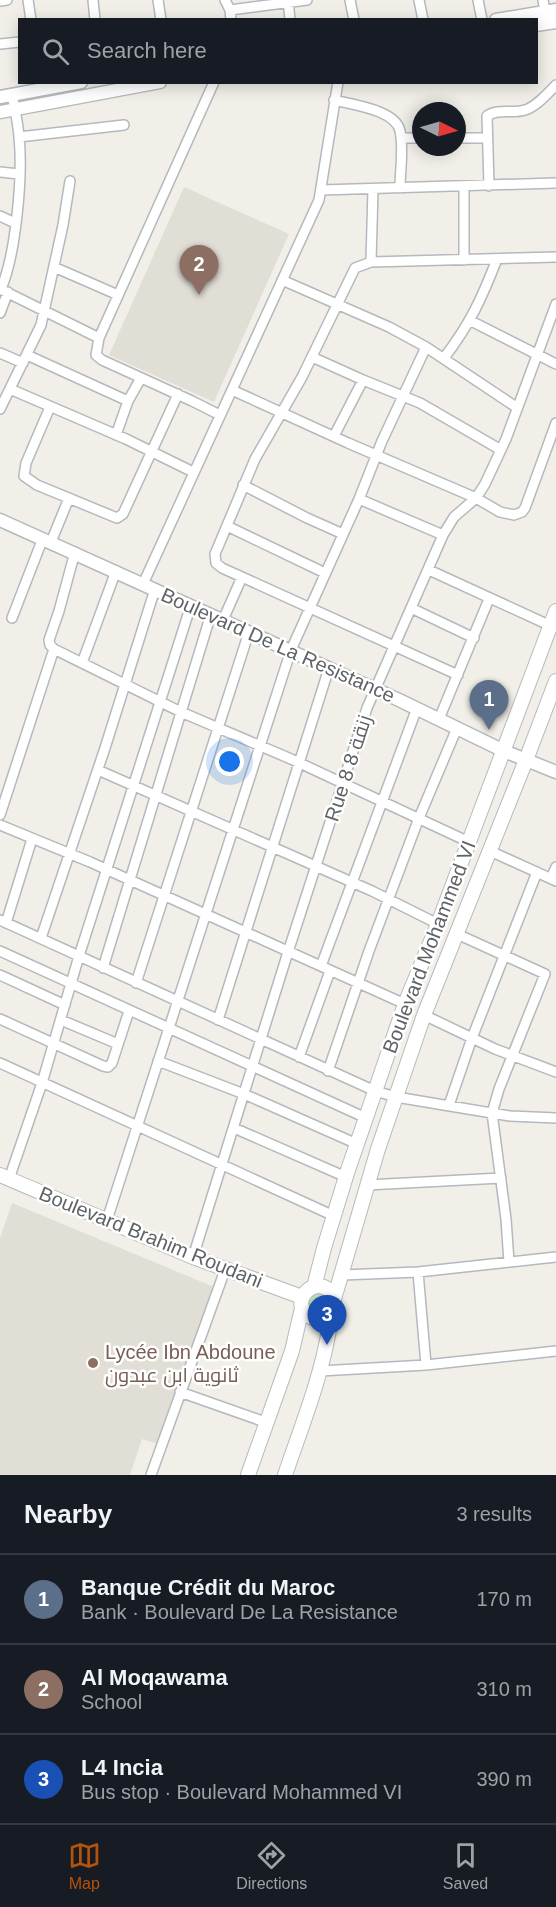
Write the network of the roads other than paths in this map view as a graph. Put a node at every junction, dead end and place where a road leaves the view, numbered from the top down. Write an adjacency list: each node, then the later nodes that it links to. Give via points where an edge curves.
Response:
1 (7, 0): 10 (street)
2 (28, 0): 14 (street)
3 (93, 0): 15 (street)
4 (158, 0): 16 (street)
5 (225, 0): 13 (street)
6 (306, 0): 11 (street)
7 (350, 0): 18 (street)
8 (419, 0): 19 (street)
9 (478, 0): 20 (street)
10 (0, 1)
11 (288, 1): 13 (street); 17 (street)
12 (548, 7): 21 (street)
13 (231, 15)
14 (31, 18)
15 (95, 18)
16 (161, 18)
17 (290, 18)
18 (354, 18)
19 (423, 18)
20 (482, 18)
21 (504, 18)
22 (556, 22): 23 (street)
23 (538, 25)
24 (18, 42): 25 (street)
25 (0, 44)
26 (62, 84): 31 (street)
27 (150, 84): 34 (street)
28 (213, 84): 60 (street)
29 (338, 84): 33 (street)
30 (556, 85): 41 (street, via 524,110 489,114)
31 (42, 86): 32 (street)
32 (6, 96): 34 (street)
33 (334, 100): 38 (street, via 392,117); 50 (street)
34 (15, 110): 35 (street); 37 (street)
35 (0, 112)
36 (124, 125): 37 (street)
37 (20, 137): 43 (street)
38 (401, 138): 39 (street); 48 (street)
39 (412, 138)
40 (466, 138): 41 (street)
41 (487, 138): 46 (street)
42 (0, 172): 43 (street)
43 (19, 174): 52 (street)
44 (70, 181): 57 (street)
45 (556, 183): 46 (street)
46 (489, 186): 47 (street)
47 (464, 187): 48 (street); 55 (street)
48 (400, 188): 49 (street)
49 (373, 189): 50 (street); 56 (street)
50 (321, 190): 58 (street)
51 (0, 216): 52 (street)
52 (15, 223): 59 (street)
53 (556, 257): 54 (street)
54 (497, 259): 55 (street); 65 (street)
55 (464, 260): 56 (street)
56 (371, 262): 62 (street, via 355,268)
57 (54, 267): 60 (street); 63 (street)
58 (282, 280): 62 (street); 77 (street)
59 (3, 290): 63 (street); 64 (street)
60 (118, 295): 66 (street)
61 (556, 304): 69 (street, Rue 8 8 زنقة)
62 (337, 305): 67 (street); 70 (street)
63 (44, 311): 66 (street); 72 (street)
64 (0, 313)
65 (471, 321): 69 (street); 71 (street)
66 (99, 338): 74 (street, via 98,358)
67 (426, 347): 71 (street); 79 (street)
68 (0, 353): 72 (street)
69 (537, 355): 73 (street); 81 (street, Rue 8 8 زنقة)
70 (312, 357): 75 (street); 84 (street)
71 (444, 358): 81 (street)
72 (25, 359): 76 (street); 80 (street)
73 (556, 364)
74 (141, 378): 78 (street); 80 (street)
75 (363, 380): 79 (street); 88 (street)
76 (10, 389): 82 (street); 83 (street)
77 (232, 390): 84 (street); 85 (street)
78 (178, 394): 85 (street); 90 (street)
79 (404, 396): 89 (street); 91 (street)
80 (128, 401): 87 (street)
81 (516, 406): 89 (street, Rue 8 8 زنقة)
82 (50, 407): 87 (street); 94 (street, via 24,476)
83 (0, 409)
84 (281, 412): 88 (street); 93 (street)
85 (220, 415): 92 (street)
86 (556, 423): 95 (street, via 522,512 509,514)
87 (116, 435): 90 (street)
88 (334, 436): 91 (street)
89 (501, 450): 95 (street, Rue 8 8 زنقة)
90 (151, 451): 92 (street); 94 (street, via 120,517)
91 (376, 455): 95 (street); 96 (street)
92 (194, 472): 107 (street)
93 (243, 485): 98 (street); 99 (street)
94 (69, 498): 101 (street)
95 (476, 498): 100 (street, Rue 8 8 زنقة, via 454,518)
96 (359, 499): 99 (street); 100 (street)
97 (0, 520): 101 (street, Boulevard De La Resistance)
98 (227, 526): 105 (street); 106 (street, via 215,561)
99 (343, 534): 105 (street)
100 (443, 535): 103 (street, Rue 8 8 زنقة)
101 (47, 540): 102 (street, Boulevard De La Resistance); 115 (street)
102 (75, 552): 104 (street, Boulevard De La Resistance); 121 (street, via 49,640)
103 (429, 570): 109 (street); 112 (street, Rue 8 8 زنقة)
104 (116, 571): 107 (street, Boulevard De La Resistance); 123 (street)
105 (325, 573): 111 (street)
106 (242, 577): 111 (street); 116 (street)
107 (143, 584): 108 (street, Boulevard De La Resistance)
108 (155, 589): 110 (street, Boulevard De La Resistance); 127 (street)
109 (489, 599): 117 (street); 119 (street)
110 (191, 605): 114 (street, Boulevard De La Resistance); 129 (street)
111 (310, 606): 120 (street); 122 (street)
112 (411, 608): 119 (street); 120 (street, Rue 8 8 زنقة)
113 (556, 611): 117 (main road, Boulevard Mohammed VI)
114 (211, 614): 116 (street, Boulevard De La Resistance); 131 (street)
115 (12, 618)
116 (224, 620): 118 (street, Boulevard De La Resistance)
117 (550, 626): 136 (main road, Boulevard Mohammed VI)
118 (249, 632): 122 (street, Boulevard De La Resistance); 133 (street)
119 (474, 638): 125 (street)
120 (394, 646): 125 (street); 128 (street, Rue 8 8 زنقة)
121 (54, 649): 123 (street); 146 (street)
122 (291, 650): 124 (street, Boulevard De La Resistance); 135 (street)
123 (82, 663): 127 (street)
124 (329, 668): 128 (street, Boulevard De La Resistance); 138 (street)
125 (458, 675): 132 (street)
126 (556, 681): 137 (main road, Boulevard Mohammed VI)
127 (125, 683): 129 (street); 139 (street)
128 (375, 689): 130 (street, Boulevard De La Resistance); 141 (street, Rue 8 8 زنقة)
129 (160, 701): 131 (street); 142 (street)
130 (417, 708): 132 (street, Boulevard De La Resistance); 144 (street)
131 (181, 712): 133 (street); 143 (street)
132 (439, 719): 134 (street, Boulevard De La Resistance)
133 (218, 728): 135 (street); 145 (street)
134 (457, 728): 136 (street, Boulevard De La Resistance); 147 (street)
135 (260, 745): 138 (street); 149 (street)
136 (504, 751): 137 (street, Boulevard De La Resistance); 151 (main road, Boulevard Mohammed VI)
137 (526, 760): 140 (street, Boulevard De La Resistance); 153 (main road, Boulevard Mohammed VI)
138 (299, 763): 141 (street); 152 (street)
139 (98, 770): 142 (street); 154 (street)
140 (556, 772)
141 (343, 783): 144 (street); 155 (street, Rue 8 8 زنقة)
142 (133, 786): 143 (street); 157 (street)
143 (155, 796): 145 (street); 160 (street)
144 (383, 801): 147 (street); 161 (street)
145 (192, 811): 149 (street); 162 (street)
146 (0, 815)
147 (419, 818): 151 (street); 163 (street)
148 (0, 825): 150 (street)
149 (233, 829): 152 (street); 164 (street)
150 (33, 839): 154 (street); 165 (street)
151 (469, 842): 166 (main road, Boulevard Mohammed VI)
152 (272, 848): 155 (street); 167 (street)
153 (489, 851): 158 (street); 168 (main road, Boulevard Mohammed VI)
154 (70, 854): 157 (street); 169 (street)
155 (315, 867): 161 (street); 171 (street, Rue 8 8 زنقة)
156 (556, 867): 159 (street)
157 (106, 870): 160 (street); 173 (street)
158 (537, 872): 159 (street); 172 (street)
159 (554, 879)
160 (129, 881): 162 (street); 175 (street)
161 (351, 883): 163 (street); 174 (street)
162 (164, 896): 164 (street); 179 (street)
163 (389, 900): 166 (street); 180 (street)
164 (205, 915): 167 (street); 181 (street)
165 (3, 922): 169 (street)
166 (438, 924): 182 (main road, Boulevard Mohammed VI)
167 (245, 933): 171 (street); 188 (street)
168 (457, 934): 172 (street); 185 (main road, Boulevard Mohammed VI)
169 (41, 938): 173 (street)
170 (0, 951): 178 (street)
171 (288, 952): 174 (street); 191 (street, Rue 8 8 زنقة)
172 (504, 955): 190 (street); 194 (street, via 545,974)
173 (79, 956): 175 (street); 178 (street)
174 (321, 966): 176 (street)
175 (103, 968): 179 (street)
176 (330, 971): 180 (street); 195 (street)
177 (0, 975): 183 (street)
178 (71, 983): 183 (street); 184 (street)
179 (136, 983): 181 (street)
180 (357, 983): 182 (street); 199 (street)
181 (178, 1001): 188 (street); 189 (street)
182 (405, 1004): 202 (main road, Boulevard Mohammed VI)
183 (65, 1005): 187 (street)
184 (129, 1011): 189 (street); 193 (street)
185 (424, 1015): 190 (street); 204 (main road, Boulevard Mohammed VI)
186 (0, 1019): 192 (street)
187 (61, 1020): 192 (street); 193 (street)
188 (218, 1020): 191 (street)
189 (169, 1028): 196 (street); 198 (street)
190 (472, 1038): 194 (street); 205 (street)
191 (260, 1039): 195 (street); 198 (street, Rue 8 8 زنقة)
192 (53, 1044): 193 (street, via 106,1067 112,1063); 201 (street)
193 (118, 1044)
194 (512, 1055): 200 (street); 206 (street)
195 (299, 1057): 199 (street)
196 (158, 1062): 203 (street); 209 (street)
197 (0, 1064): 201 (street)
198 (252, 1067): 203 (street, Rue 8 8 زنقة); 207 (street)
199 (328, 1071): 202 (street)
200 (556, 1072)
201 (42, 1083): 209 (street); 213 (street)
202 (375, 1091): 204 (street); 207 (main road, Boulevard Mohammed VI)
203 (244, 1095): 210 (street, Rue 8 8 زنقة); 211 (street)
204 (396, 1097): 205 (street); 216 (main road, Boulevard Mohammed VI)
205 (449, 1105): 206 (street)
206 (492, 1113): 208 (street); 215 (street)
207 (366, 1118): 211 (main road, Boulevard Mohammed VI)
208 (556, 1118)
209 (137, 1126): 212 (street); 218 (street)
210 (234, 1128): 212 (street, Rue 8 8 زنقة); 214 (street)
211 (357, 1144): 214 (main road, Boulevard Mohammed VI)
212 (223, 1165): 217 (street); 219 (street, Rue 8 8 زنقة)
213 (2, 1177): 218 (main road, Boulevard Brahim Roudani)
214 (346, 1177): 217 (main road, Boulevard Mohammed VI)
215 (501, 1178): 216 (street); 221 (street)
216 (367, 1185): 224 (main road, Boulevard Mohammed VI)
217 (334, 1216): 225 (main road, Boulevard Mohammed VI)
218 (107, 1220): 219 (main road, Boulevard Brahim Roudani)
219 (193, 1257): 222 (main road, Boulevard Brahim Roudani)
220 (556, 1257): 221 (street)
221 (509, 1262): 223 (street)
222 (225, 1270): 226 (main road, Boulevard Brahim Roudani); 231 (street)
223 (418, 1272): 224 (street); 229 (street)
224 (342, 1275): 227 (main road, Boulevard Mohammed VI)
225 (314, 1287): 226 (main road, via 307,1290); 227 (main road, via 329,1290)
226 (302, 1303): 227 (main road, via 309,1317 319,1319); 232 (main road, via 292,1351)
227 (333, 1305): 230 (main road, Boulevard Mohammed VI)
228 (556, 1351): 229 (street)
229 (426, 1365): 230 (street)
230 (320, 1371): 235 (main road, Boulevard Mohammed VI)
231 (180, 1392): 232 (street); 233 (street)
232 (265, 1422): 234 (main road)
233 (151, 1475)
234 (248, 1475)
235 (285, 1475)

